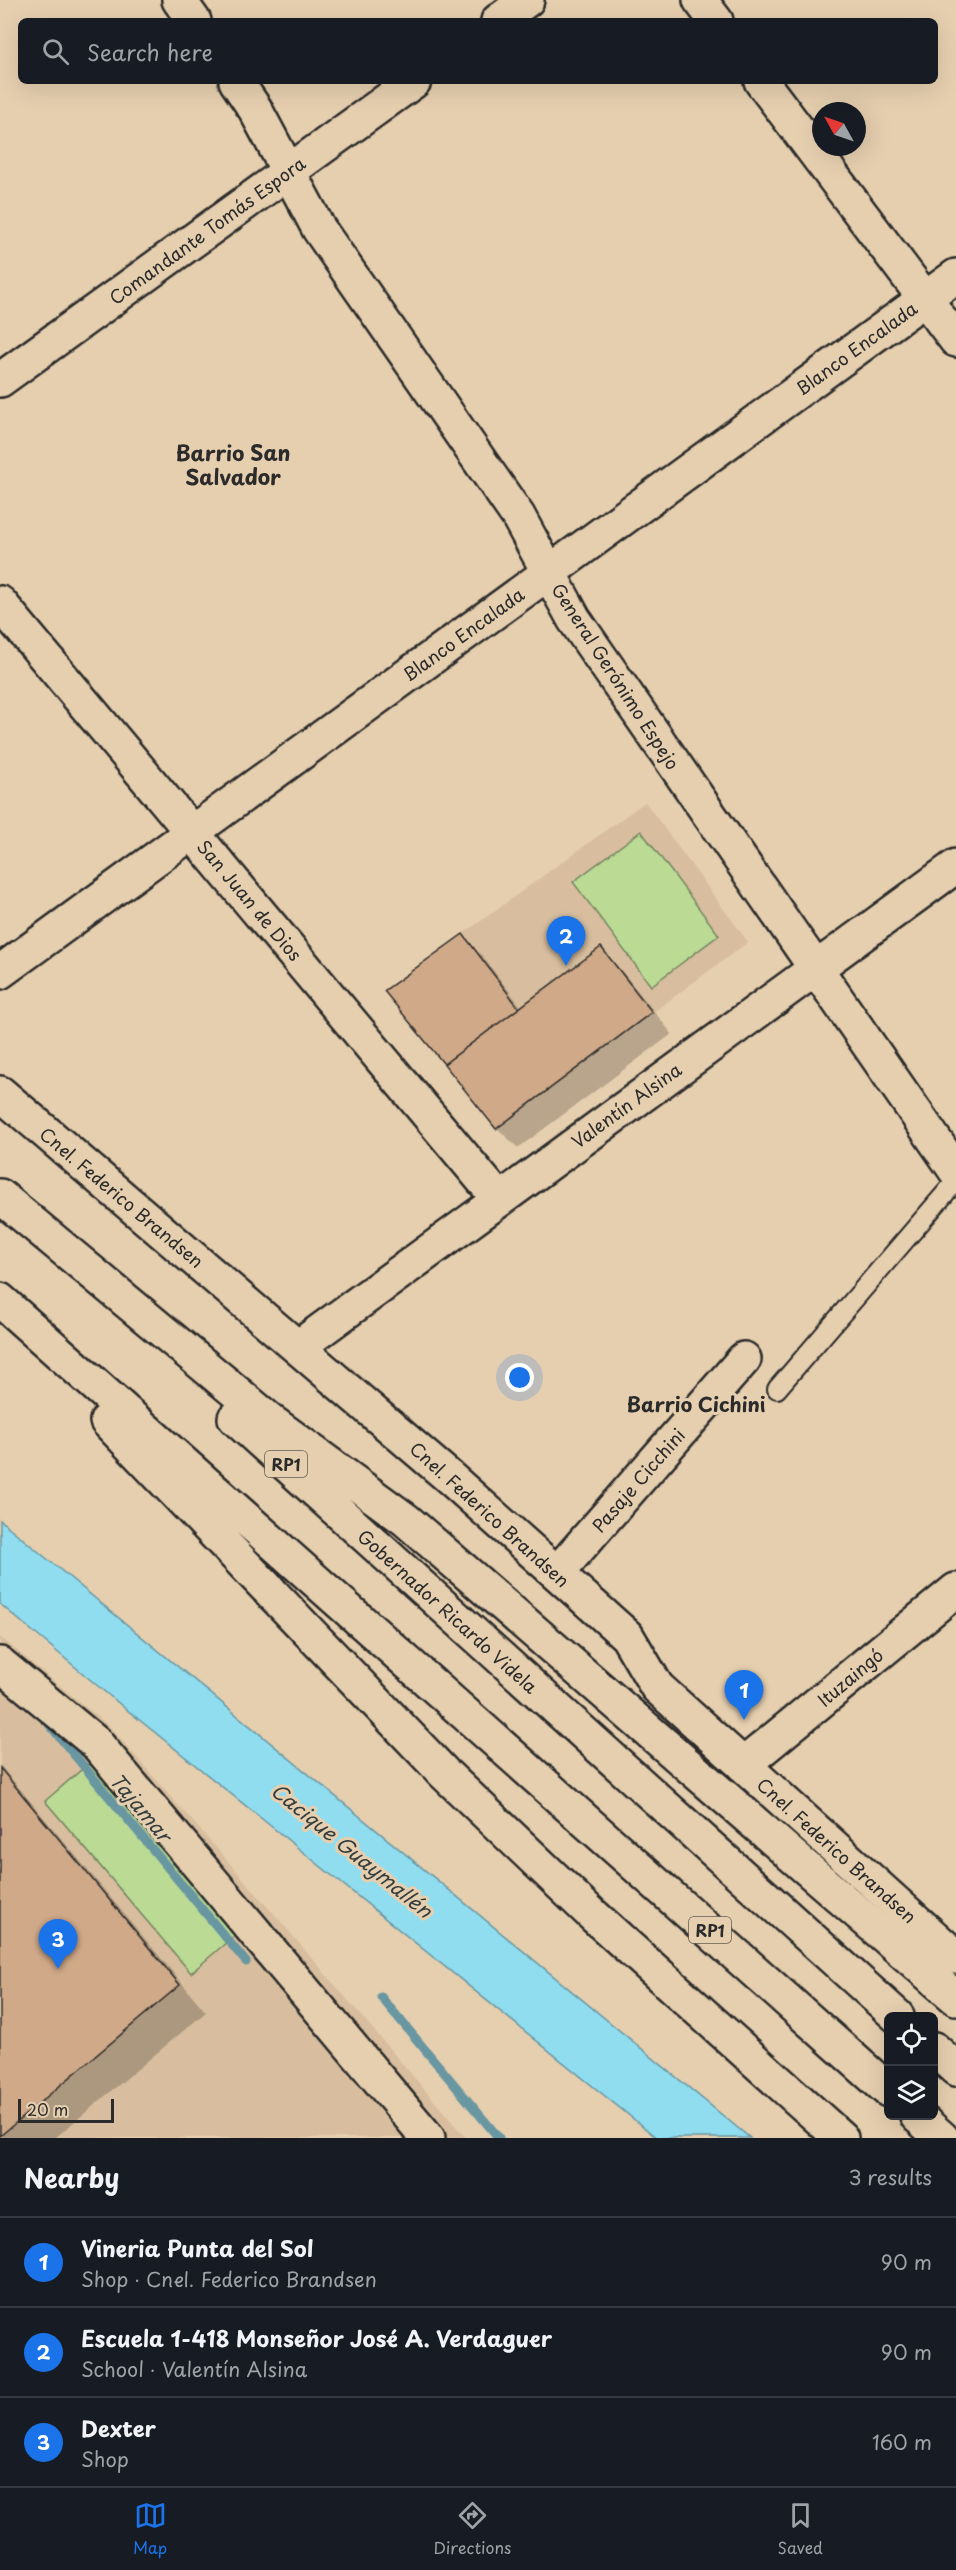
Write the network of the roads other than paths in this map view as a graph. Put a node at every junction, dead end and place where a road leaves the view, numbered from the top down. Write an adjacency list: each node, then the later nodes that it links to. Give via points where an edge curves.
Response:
1 (179, 0): 4 (main road)
2 (527, 0): 5 (main road)
3 (700, 0): 6 (main road)
4 (192, 18)
5 (502, 18)
6 (714, 18)
7 (238, 84): 10 (main road, General Gerónimo Espejo)
8 (410, 84): 10 (main road, Comandante Tomás Espora)
9 (763, 84): 12 (main road)
10 (288, 171): 14 (main road, Comandante Tomás Espora); 15 (main road, General Gerónimo Espejo, via 319,229 518,516)
11 (956, 276): 12 (main road, Blanco Encalada)
12 (924, 298): 13 (main road); 15 (main road, Blanco Encalada)
13 (956, 340)
14 (0, 380)
15 (548, 572): 17 (main road, Blanco Encalada); 19 (main road, General Gerónimo Espejo, via 574,619)
16 (0, 603): 17 (main road, San Juan de Dios)
17 (193, 831): 20 (main road, Blanco Encalada); 25 (main road, San Juan de Dios)
18 (956, 866): 19 (main road, Valentín Alsina)
19 (814, 968): 22 (main road, General Gerónimo Espejo); 25 (main road, Valentín Alsina)
20 (0, 972)
21 (0, 1093): 29 (main road, Cnel. Federico Brandsen)
22 (956, 1171)
23 (956, 1181): 31 (lane)
24 (0, 1196): 37 (main road, via 272,1422 406,1520)
25 (498, 1198): 29 (main road, Valentín Alsina)
26 (0, 1204): 38 (main road, Gobernador Ricardo Videla / RP1)
27 (0, 1300): 41 (main road, RP1)
28 (0, 1310): 44 (main road, via 444,1773 594,1916)
29 (298, 1347): 32 (main road, Cnel. Federico Brandsen)
30 (744, 1359): 32 (main road, Pasaje Cicchini)
31 (777, 1389)
32 (557, 1573): 35 (main road, Cnel. Federico Brandsen, via 627,1636 657,1687)
33 (956, 1590): 35 (main road, Ituzaingó)
34 (0, 1664): 43 (main road, via 96,1743)
35 (743, 1765): 36 (main road, Cnel. Federico Brandsen)
36 (956, 1958)
37 (956, 1998)
38 (893, 2012)
39 (938, 2053): 40 (main road)
40 (956, 2069)
41 (884, 2086)
42 (922, 2120): 45 (main road)
43 (428, 2138)
44 (840, 2138)
45 (942, 2138)

